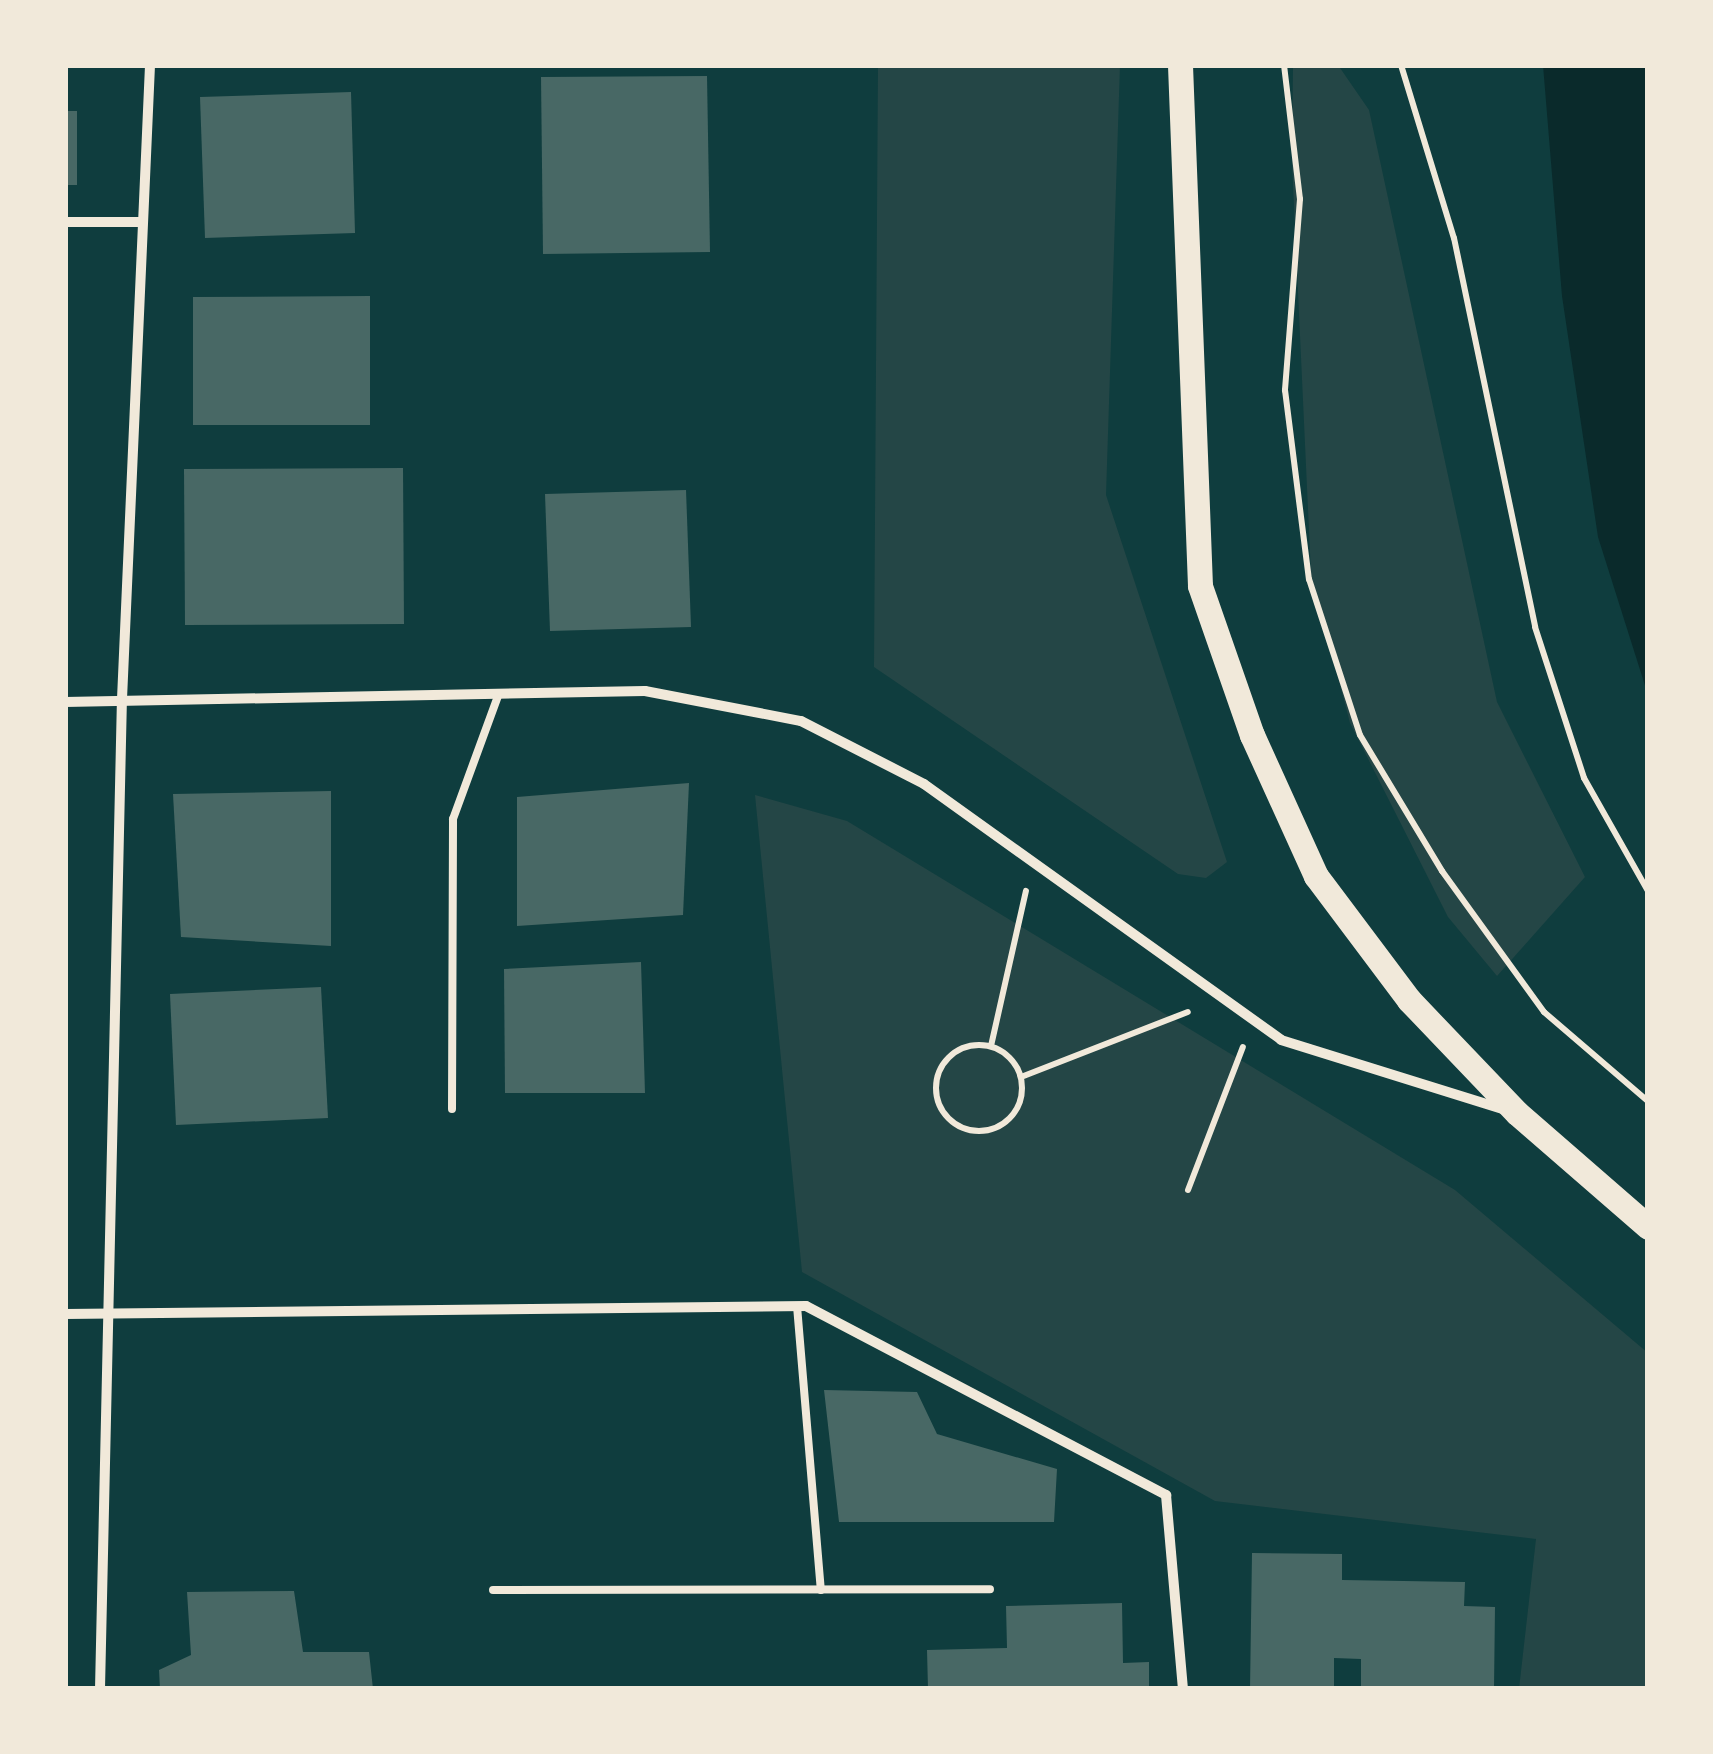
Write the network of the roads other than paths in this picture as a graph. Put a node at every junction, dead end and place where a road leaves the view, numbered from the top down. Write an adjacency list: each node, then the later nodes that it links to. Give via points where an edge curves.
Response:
1 (150, 65): 4 (street)
2 (1180, 65): 9 (main road, via 1200,586 1252,735 1316,876 1409,1000)
3 (65, 222): 4 (street)
4 (141, 222): 6 (street)
5 (499, 693): 6 (street); 8 (lane, via 452,819); 9 (street, via 645,691 801,721 924,784 1280,1040)
6 (122, 699): 7 (street); 12 (street)
7 (65, 702)
8 (452, 1109)
9 (1517, 1114): 10 (main road)
10 (1648, 1227)
11 (797, 1306): 12 (street); 15 (lane); 18 (street, via 1166,1495)
12 (112, 1313): 13 (street); 17 (street)
13 (65, 1314)
14 (493, 1590): 15 (lane)
15 (822, 1590): 16 (lane)
16 (990, 1590)
17 (100, 1689)
18 (1182, 1689)

